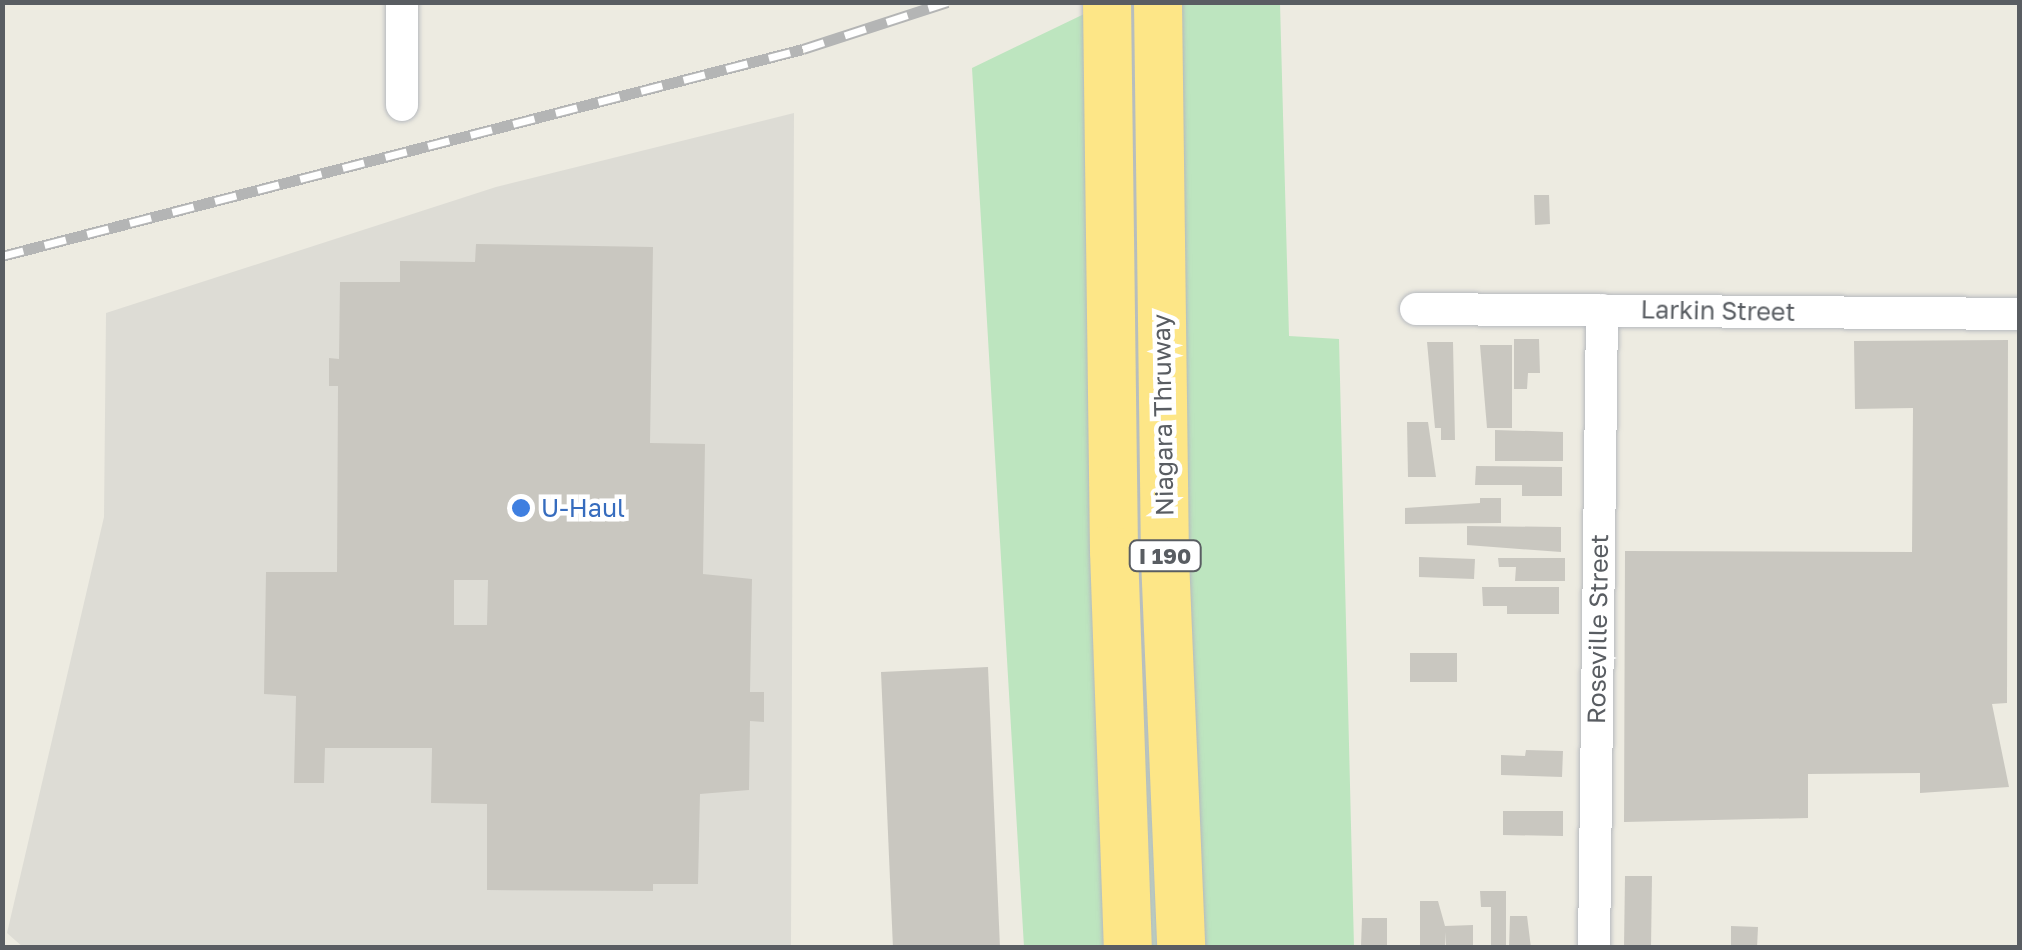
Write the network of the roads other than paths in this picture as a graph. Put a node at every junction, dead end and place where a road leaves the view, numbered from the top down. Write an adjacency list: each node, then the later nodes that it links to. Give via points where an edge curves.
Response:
1 (402, 2): 4 (street)
2 (1107, 2): 8 (highway, Niagara Thruway / I 190)
3 (1158, 2): 9 (highway, Niagara Thruway / I 190)
4 (402, 104)
5 (1416, 309): 6 (street, Larkin Street)
6 (1602, 310): 7 (street, Larkin Street); 10 (street, Roseville Street)
7 (2020, 314)
8 (1127, 940)
9 (1181, 944)
10 (1594, 948)

